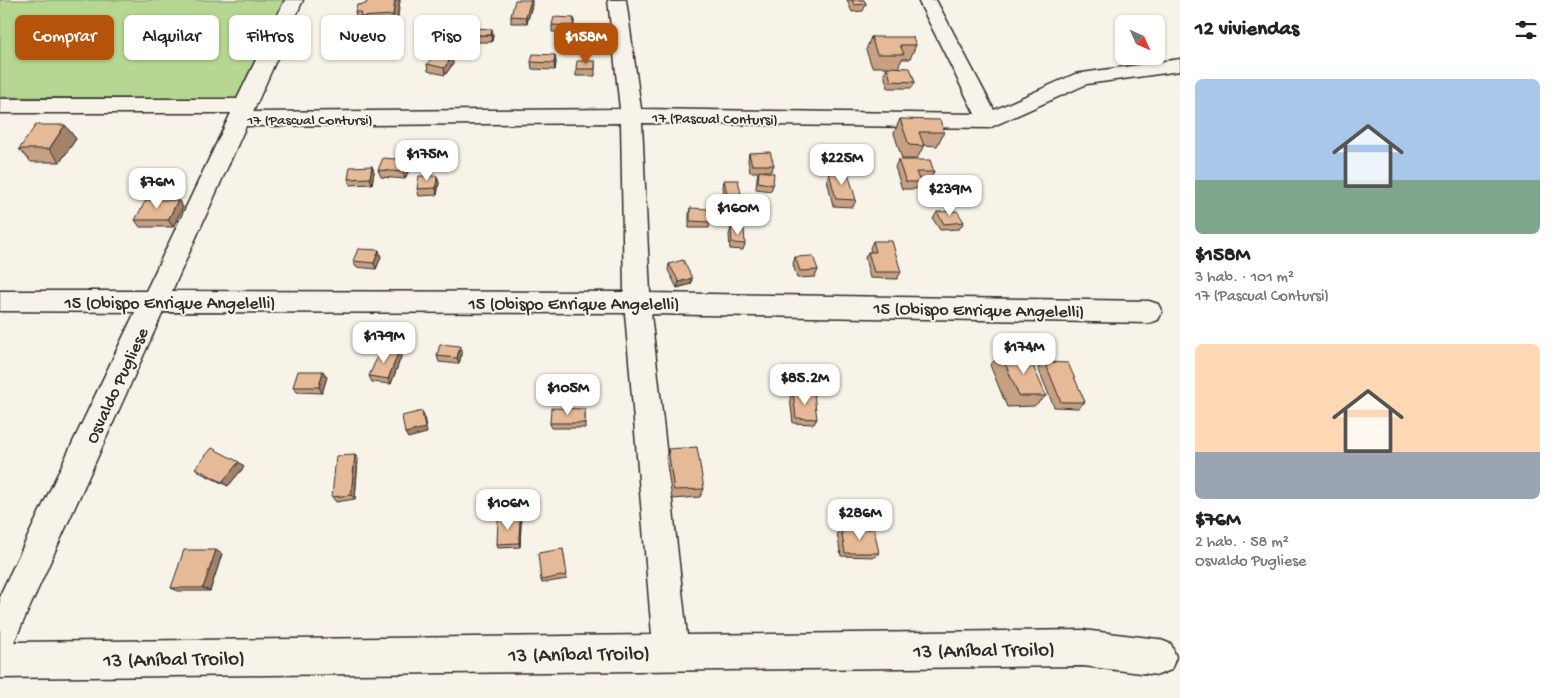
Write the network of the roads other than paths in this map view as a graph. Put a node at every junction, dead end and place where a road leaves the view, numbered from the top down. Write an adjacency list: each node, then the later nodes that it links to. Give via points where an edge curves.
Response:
1 (294, 0): 6 (street, Osvaldo Pugliese)
2 (617, 0): 7 (street)
3 (927, 0): 8 (street)
4 (1180, 65): 8 (street, 17 (Pascual Contursi), via 1082,78)
5 (0, 106): 6 (street, 17 (Pascual Contursi))
6 (242, 113): 7 (street, 17 (Pascual Contursi)); 10 (street, Osvaldo Pugliese)
7 (631, 116): 8 (street, 17 (Pascual Contursi)); 11 (street)
8 (989, 122)
9 (0, 301): 10 (street, 15 (Obispo Enrique Angelelli))
10 (154, 301): 11 (street, 15 (Obispo Enrique Angelelli)); 13 (street, Osvaldo Pugliese)
11 (637, 303): 12 (street, 15 (Obispo Enrique Angelelli)); 14 (street)
12 (1149, 312)
13 (0, 633)
14 (671, 652): 15 (street, 13 (Aníbal Troilo), via 1083,648); 16 (street, 13 (Aníbal Troilo))
15 (1158, 657)
16 (0, 660)

